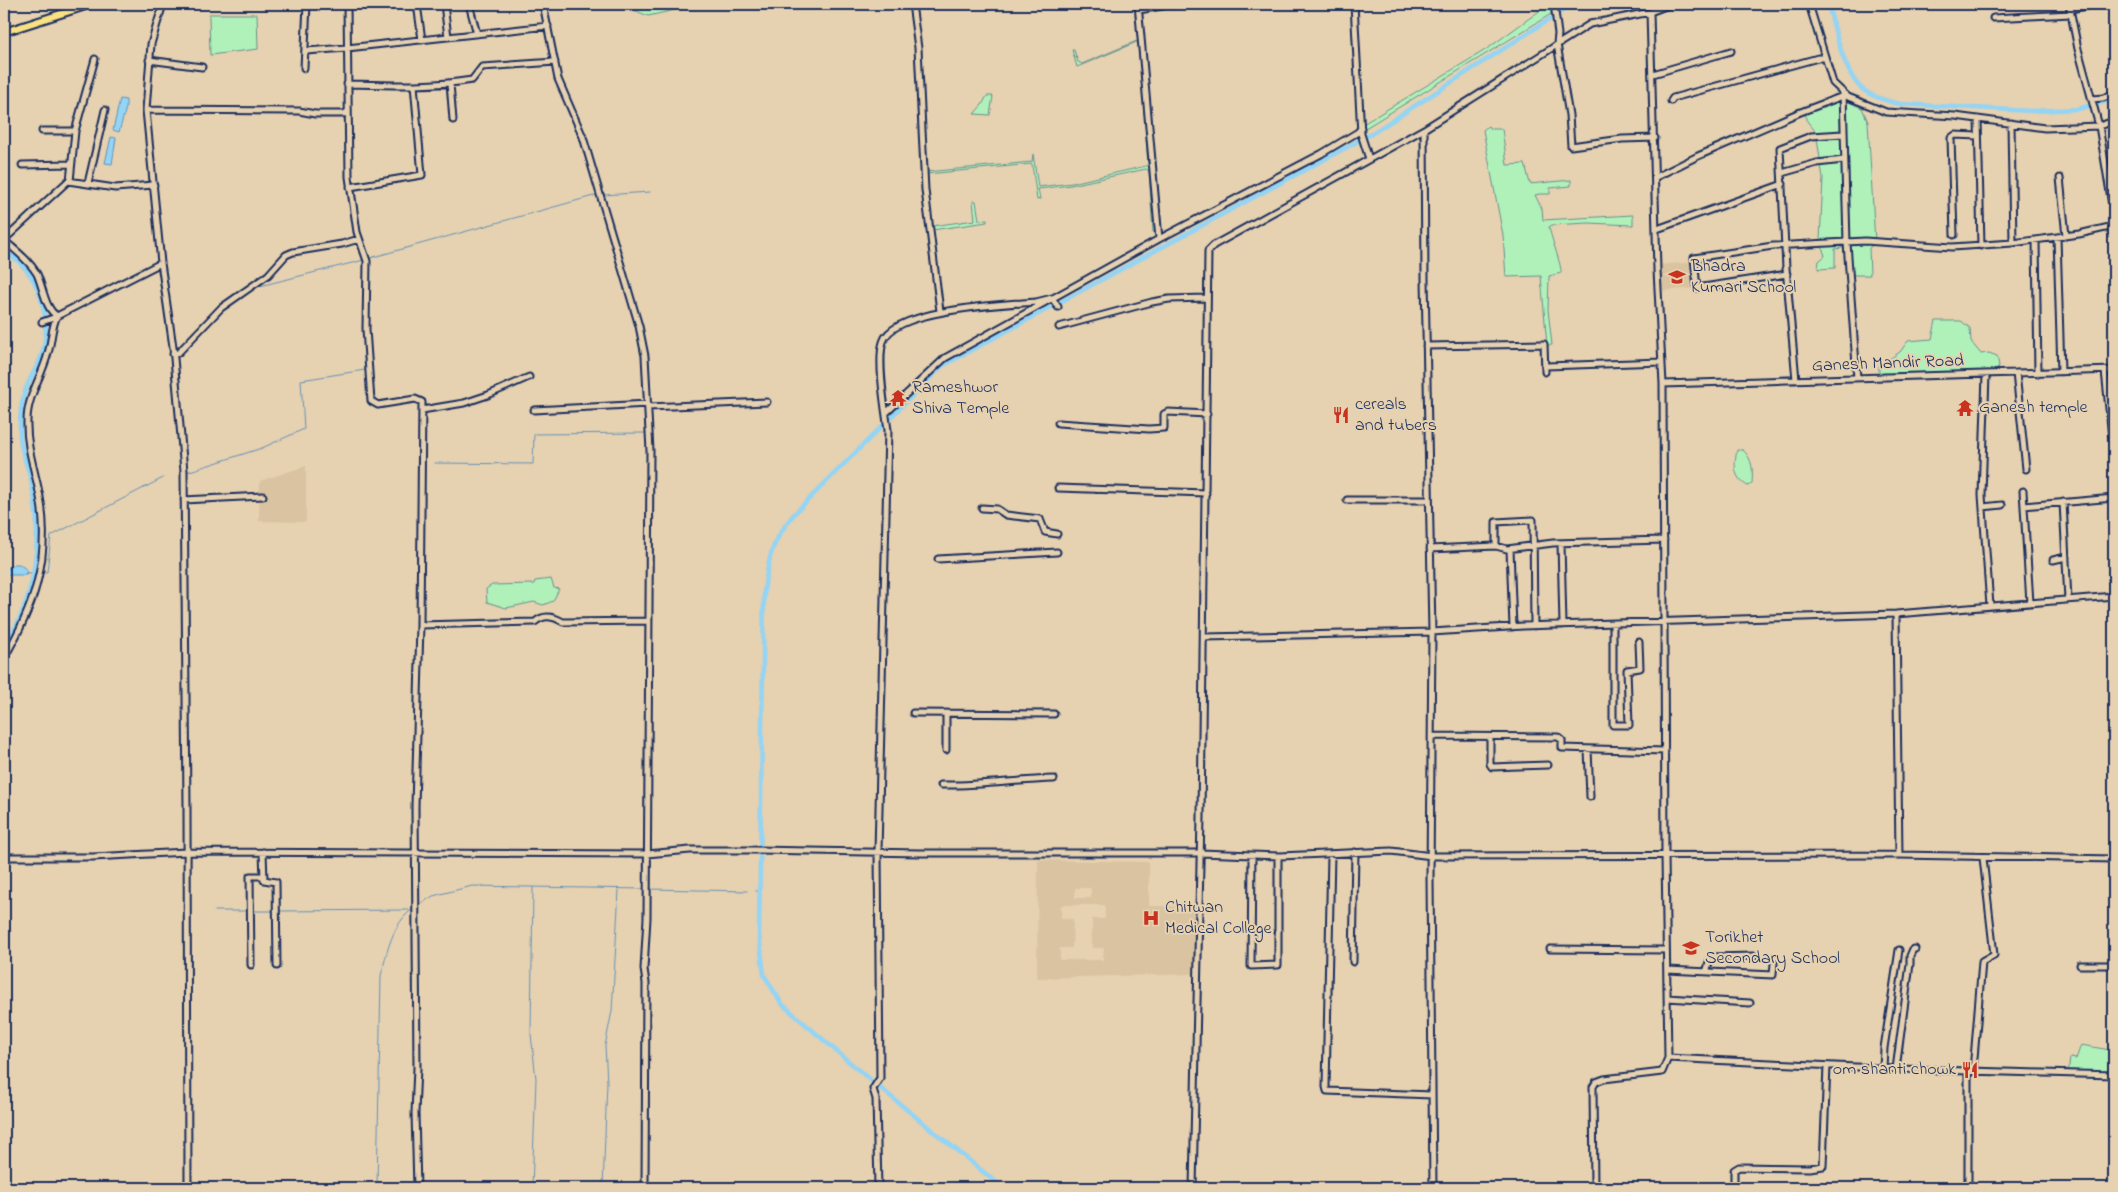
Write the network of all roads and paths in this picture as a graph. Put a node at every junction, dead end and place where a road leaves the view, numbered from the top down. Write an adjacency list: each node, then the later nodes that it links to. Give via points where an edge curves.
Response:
1 (92, 4): 22 (main road)
2 (163, 4): 32 (street)
3 (307, 4): 28 (street)
4 (347, 4): 27 (street)
5 (418, 4): 25 (street)
6 (444, 4): 24 (street)
7 (469, 4): 23 (street)
8 (543, 4): 21 (street)
9 (912, 4): 90 (street, via 919,57 925,190)
10 (1138, 4): 18 (street)
11 (1173, 4): 18 (street)
12 (1354, 4): 55 (street)
13 (1554, 4): 26 (street)
14 (1671, 4): 19 (street)
15 (1809, 4): 30 (street)
16 (2099, 4): 17 (street)
17 (2070, 9): 20 (street); 42 (street)
18 (1138, 10): 78 (street)
19 (1650, 12): 26 (street, via 1590,24); 36 (street)
20 (1993, 18)
21 (548, 26): 23 (street); 33 (street)
22 (4, 32)
23 (477, 34): 24 (street)
24 (448, 37): 25 (street)
25 (422, 40): 27 (street)
26 (1556, 44): 52 (street); 58 (street, via 1572,146)
27 (347, 48): 28 (street); 38 (street)
28 (306, 51): 35 (street)
29 (1731, 51): 36 (street)
30 (1825, 58): 40 (street, via 1833,83); 43 (street, via 1714,85)
31 (95, 59): 54 (street)
32 (149, 60): 34 (street); 45 (street)
33 (555, 62): 37 (street, via 489,66 479,69 472,80); 110 (street, via 558,79 583,137 639,326 645,356)
34 (202, 67)
35 (304, 68)
36 (1653, 74): 58 (street)
37 (450, 83): 39 (street); 48 (street)
38 (347, 84): 39 (street); 46 (street)
39 (414, 85): 70 (street, via 422,175)
40 (1843, 94): 47 (street, via 1886,112); 56 (street); 64 (street)
41 (2114, 94): 42 (street)
42 (2092, 100): 51 (street)
43 (1671, 101)
44 (105, 110): 67 (street)
45 (146, 110): 46 (street); 69 (street)
46 (347, 112): 70 (street)
47 (1978, 119): 50 (street); 57 (street)
48 (453, 120)
49 (2114, 121): 51 (street)
50 (2011, 123): 51 (street, via 2045,128); 82 (street)
51 (2099, 126): 71 (street)
52 (1424, 129): 59 (street); 94 (street)
53 (42, 131): 54 (street)
54 (75, 131): 61 (street)
55 (1361, 131): 59 (street); 78 (street)
56 (1843, 134): 60 (street); 63 (street, via 1811,136 1780,148)
57 (1978, 136): 74 (street, via 1955,135 1951,138); 84 (street)
58 (1655, 138): 64 (street)
59 (1369, 159): 87 (street, via 1208,250)
60 (1844, 160): 63 (street); 81 (street)
61 (71, 164): 62 (street); 66 (street)
62 (22, 165)
63 (1782, 172): 68 (street)
64 (1656, 177): 73 (street)
65 (2060, 178): 75 (street)
66 (70, 181): 67 (street); 79 (street)
67 (88, 183): 69 (street, via 115,188)
68 (1783, 184): 73 (street); 83 (street)
69 (154, 185): 85 (street)
70 (350, 187): 77 (street)
71 (2114, 217)
72 (2114, 226): 75 (street)
73 (1656, 229): 96 (street)
74 (1954, 235)
75 (2066, 236): 76 (street)
76 (2057, 237): 80 (street); 101 (street)
77 (359, 238): 95 (street, via 286,255 268,275 221,308 178,353); 111 (street, via 368,261 366,329 371,401 378,405 415,399 422,402)
78 (1159, 239): 88 (street)
79 (4, 240): 91 (street, via 29,262 51,313)
80 (2036, 240): 82 (street); 102 (street)
81 (1847, 243): 83 (street); 84 (street); 106 (street)
82 (2012, 244): 84 (street)
83 (1785, 246): 86 (street); 86 (street, via 1694,258 1697,288)
84 (1981, 246)
85 (161, 263): 91 (street); 95 (street)
86 (1787, 274): 107 (street)
87 (1207, 298): 93 (street, via 1169,298); 113 (street)
88 (1053, 299): 89 (street); 90 (street); 114 (street, via 945,358)
89 (1058, 306)
90 (940, 311): 114 (street, via 898,327 883,341)
91 (56, 316): 92 (street); 157 (street, via 48,353 31,394 27,420 27,439 41,504 43,540 39,577 25,618)
92 (42, 322)
93 (1060, 327)
94 (1426, 346): 97 (street, via 1544,344); 125 (street)
95 (173, 354): 123 (street)
96 (1662, 362): 97 (street); 108 (street)
97 (1546, 366): 100 (street)
98 (2114, 370): 99 (street, Ganesh Mandir Road)
99 (2105, 371): 101 (street, Ganesh Mandir Road); 116 (street)
100 (1545, 372)
101 (2062, 372): 102 (street, Ganesh Mandir Road)
102 (2038, 373): 104 (street, Ganesh Mandir Road)
103 (1986, 374): 104 (street, Ganesh Mandir Road); 106 (street, Ganesh Mandir Road); 129 (street)
104 (2016, 374): 117 (street)
105 (528, 376): 111 (street, via 464,403)
106 (1857, 378): 107 (street, Ganesh Mandir Road)
107 (1796, 380): 108 (street, Ganesh Mandir Road)
108 (1663, 384): 132 (street)
109 (767, 402): 110 (street)
110 (648, 406): 112 (street); 147 (street)
111 (422, 410): 150 (street)
112 (534, 410)
113 (1207, 414): 115 (street, via 1168,412 1164,414 1164,428 1149,429); 120 (street)
114 (886, 416): 172 (street)
115 (1058, 423)
116 (2114, 456)
117 (2026, 470)
118 (1058, 488): 120 (street)
119 (2023, 491): 128 (street)
120 (1206, 493): 155 (street)
121 (263, 496): 123 (street)
122 (2114, 498): 126 (street)
123 (184, 500): 170 (street)
124 (1347, 500): 125 (street)
125 (1429, 500): 136 (street)
126 (2063, 502): 128 (street); 139 (street)
127 (2002, 506): 129 (street)
128 (2024, 506): 144 (street)
129 (1983, 507): 145 (street)
130 (982, 508): 131 (street, via 1040,519 1045,532)
131 (1057, 534)
132 (1664, 540): 133 (street); 148 (street)
133 (1561, 543): 135 (street); 151 (street)
134 (1496, 546): 135 (street, via 1496,522 1533,520); 136 (street); 137 (street)
135 (1534, 547): 137 (street); 152 (street)
136 (1430, 549): 154 (street)
137 (1510, 549): 153 (street)
138 (1057, 552): 140 (street)
139 (2066, 557): 141 (street); 143 (street)
140 (938, 559)
141 (2053, 560)
142 (2114, 596): 143 (street)
143 (2068, 600): 144 (street)
144 (2030, 603): 145 (street)
145 (1990, 606): 146 (street)
146 (1896, 614): 148 (street); 182 (street)
147 (648, 621): 150 (street, via 563,622 554,616 541,617 535,622); 176 (street)
148 (1665, 622): 149 (street); 165 (street)
149 (1613, 624): 151 (street); 156 (street, via 1613,725 1628,725 1627,670 1640,668)
150 (420, 625): 175 (street)
151 (1563, 625): 152 (street)
152 (1534, 626): 153 (street)
153 (1513, 627): 154 (street)
154 (1432, 632): 155 (street); 161 (street)
155 (1204, 637): 174 (street)
156 (1639, 642)
157 (4, 658)
158 (913, 713): 159 (street)
159 (946, 713): 160 (street); 164 (street)
160 (1054, 714)
161 (1432, 736): 162 (street); 180 (street)
162 (1490, 738): 163 (street, via 1558,737 1562,740 1562,748); 166 (street, via 1492,767)
163 (1588, 749): 165 (street); 169 (street)
164 (946, 750)
165 (1665, 751): 181 (street)
166 (1548, 765)
167 (1054, 778): 168 (street)
168 (941, 785)
169 (1590, 797)
170 (186, 852): 171 (street); 183 (street); 209 (street)
171 (263, 852): 175 (street); 186 (street)
172 (878, 852): 174 (street); 176 (street, via 690,850); 212 (street, via 878,1082 874,1088)
173 (1355, 852): 177 (street); 180 (street, via 1391,851); 192 (street)
174 (1201, 853): 178 (street); 213 (street)
175 (416, 854): 176 (street); 210 (street)
176 (647, 854): 211 (street)
177 (1331, 854): 179 (street); 208 (street, via 1327,1090)
178 (1252, 855): 179 (street); 179 (street, via 1251,966 1278,966)
179 (1278, 856)
180 (1432, 856): 181 (street); 208 (street)
181 (1664, 856): 182 (street); 189 (street)
182 (1899, 856): 184 (street)
183 (4, 857)
184 (1983, 858): 185 (street); 206 (street, via 1994,955 1982,962)
185 (2114, 859)
186 (264, 876): 195 (street, via 250,876); 197 (street, via 264,880 276,882)
187 (1550, 949): 189 (street)
188 (1915, 949): 205 (street, via 1910,956)
189 (1666, 950): 198 (street)
190 (1899, 950): 204 (street)
191 (1755, 956): 199 (street, via 1711,956)
192 (1353, 962)
193 (1774, 963): 199 (street, via 1773,975)
194 (2080, 964): 196 (street)
195 (251, 965)
196 (2114, 965)
197 (278, 966)
198 (1667, 970): 199 (street); 200 (street)
199 (1706, 972)
200 (1667, 998): 201 (street); 202 (street)
201 (1750, 1003)
202 (1668, 1058): 203 (street); 215 (street, via 1662,1072 1604,1079 1593,1087)
203 (1826, 1066): 204 (street); 216 (street, via 1822,1166 1739,1166 1734,1170)
204 (1883, 1068): 205 (street)
205 (1896, 1069): 206 (street)
206 (1970, 1071): 207 (street); 217 (street)
207 (2114, 1075)
208 (1432, 1096): 214 (street)
209 (188, 1188)
210 (417, 1188)
211 (645, 1188)
212 (878, 1188)
213 (1193, 1188)
214 (1433, 1188)
215 (1594, 1188)
216 (1734, 1188)
217 (1968, 1188)

